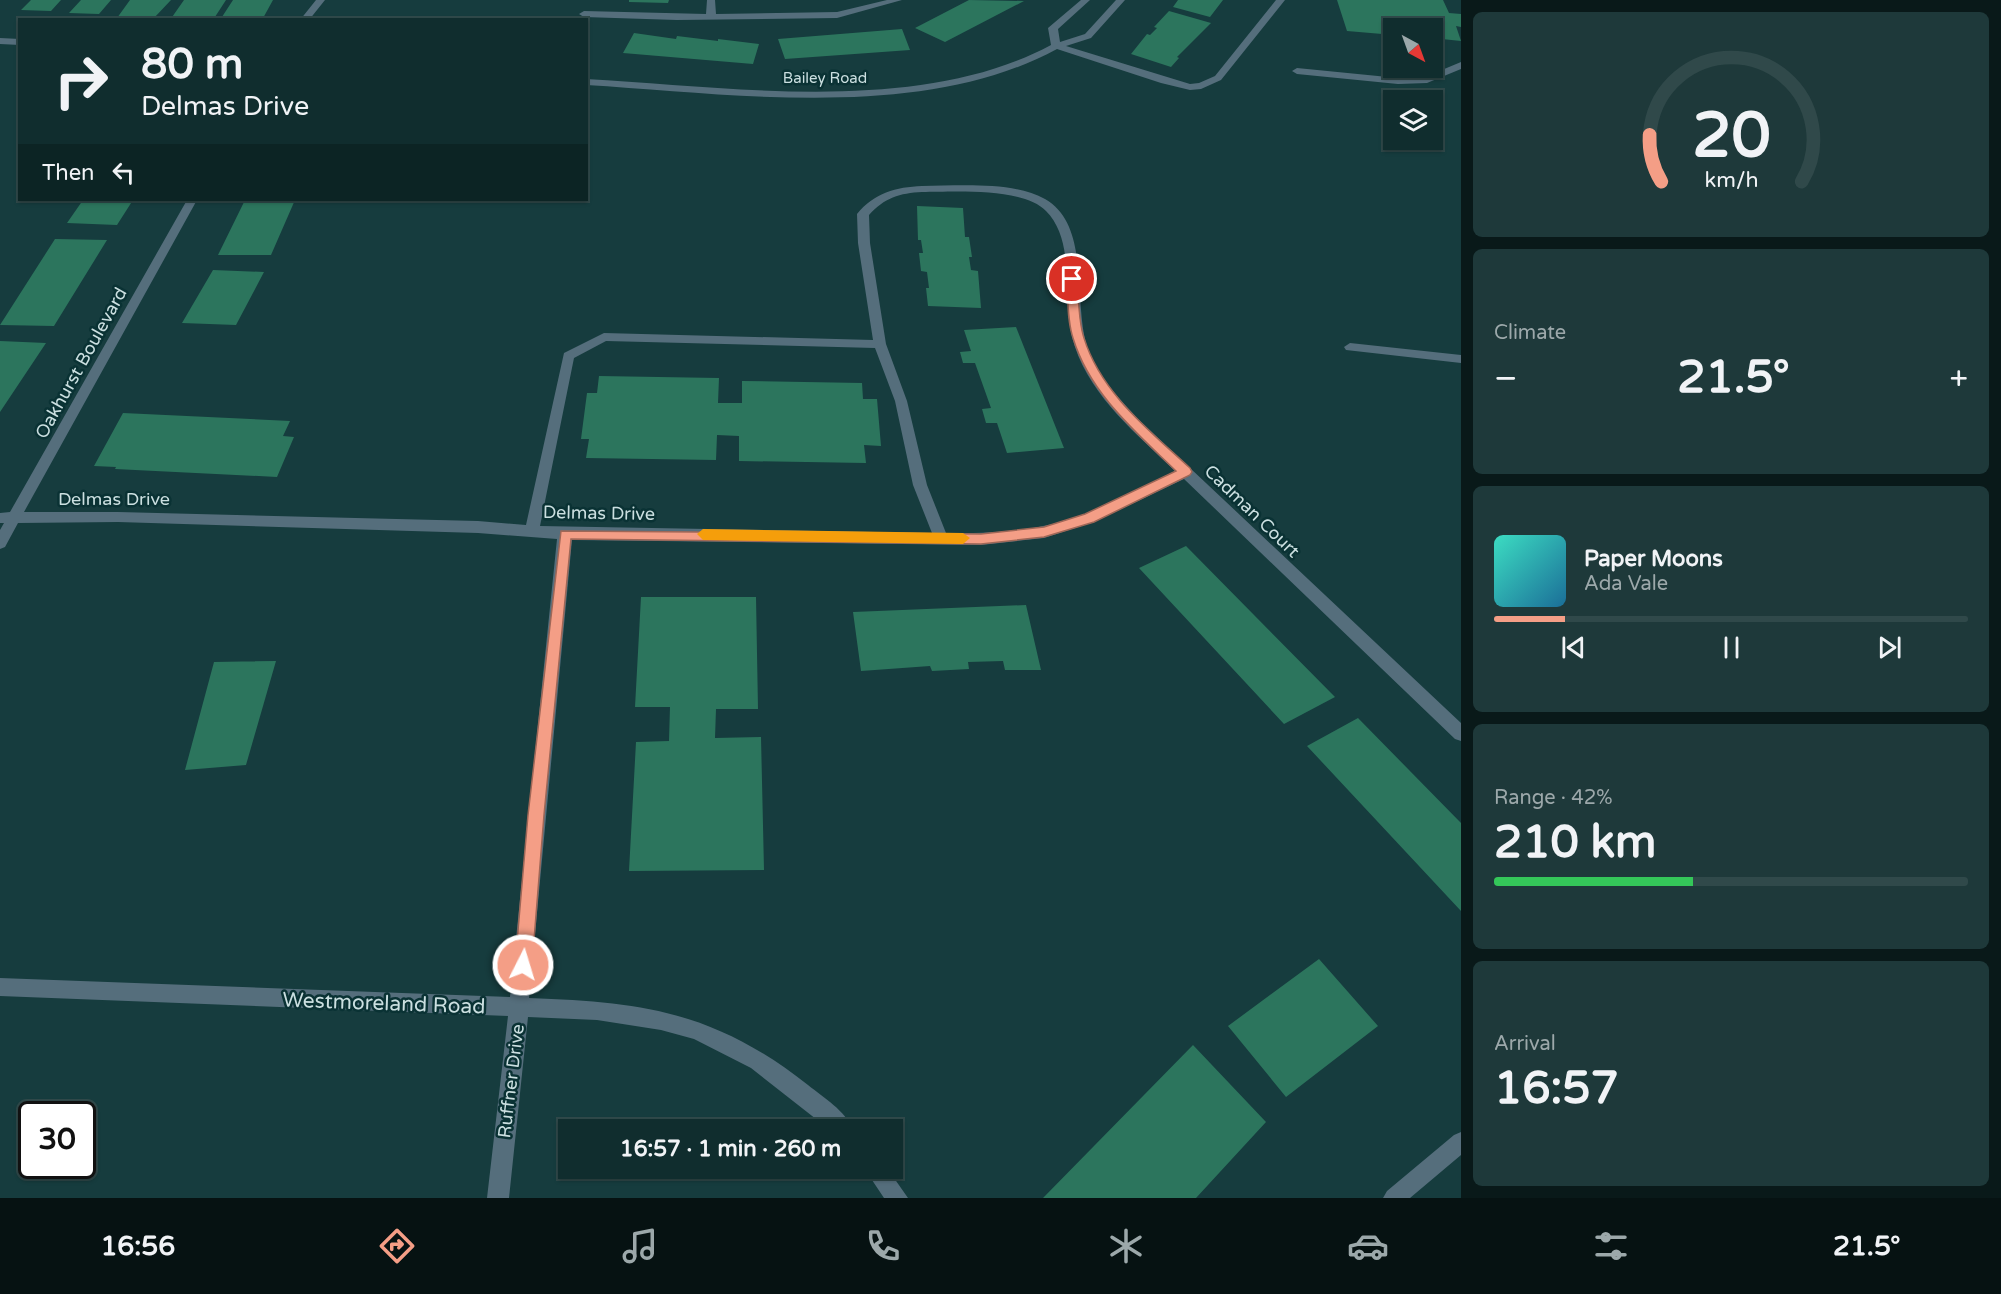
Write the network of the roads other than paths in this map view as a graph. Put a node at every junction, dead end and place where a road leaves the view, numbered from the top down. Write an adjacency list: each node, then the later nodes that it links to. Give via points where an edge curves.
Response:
1 (321, 0): 9 (street)
2 (711, 0): 8 (street)
3 (898, 0): 8 (street, via 837,15)
4 (1086, 0): 12 (street, via 1053,28)
5 (1120, 0): 12 (street, Bailey Road, via 1088,36)
6 (1281, 0): 12 (street, via 1218,78 1201,87 1171,84)
7 (584, 13): 8 (street)
8 (711, 17)
9 (306, 18)
10 (0, 41): 11 (street)
11 (18, 42)
12 (1056, 46): 15 (street, Bailey Road, via 997,72 905,91 794,94)
13 (1461, 65): 14 (street, via 1427,80 1398,81)
14 (1298, 71)
15 (588, 82)
16 (191, 201): 21 (street, Oakhurst Boulevard)
17 (880, 344): 20 (street, Cadman Court, via 864,243 863,214 873,202 890,192 912,189 1002,192 1029,197 1047,206 1068,240 1078,337 1090,367 1113,400); 22 (street, via 604,337 568,356); 24 (street, Cadman Court, via 901,401 920,485)
18 (1350, 347): 19 (street)
19 (1461, 359)
20 (1185, 472): 24 (street, Delmas Drive, via 1089,518 1044,532 981,539); 26 (street, Cadman Court)
21 (7, 518): 22 (street, Delmas Drive, via 118,517 478,527); 25 (street, Oakhurst Boulevard)
22 (532, 532): 23 (street, Delmas Drive)
23 (565, 534): 24 (street, Delmas Drive); 28 (street, Ruffner Drive)
24 (941, 538)
25 (0, 543)
26 (1461, 734)
27 (0, 987): 28 (street, Westmoreland Road)
28 (519, 1008): 29 (street, Westmoreland Road, via 607,1012 671,1022 725,1042 773,1069); 32 (street, Ruffner Drive)
29 (834, 1119)
30 (1461, 1142): 34 (street)
31 (882, 1179): 33 (street)
32 (498, 1198)
33 (897, 1198)
34 (1394, 1198)

